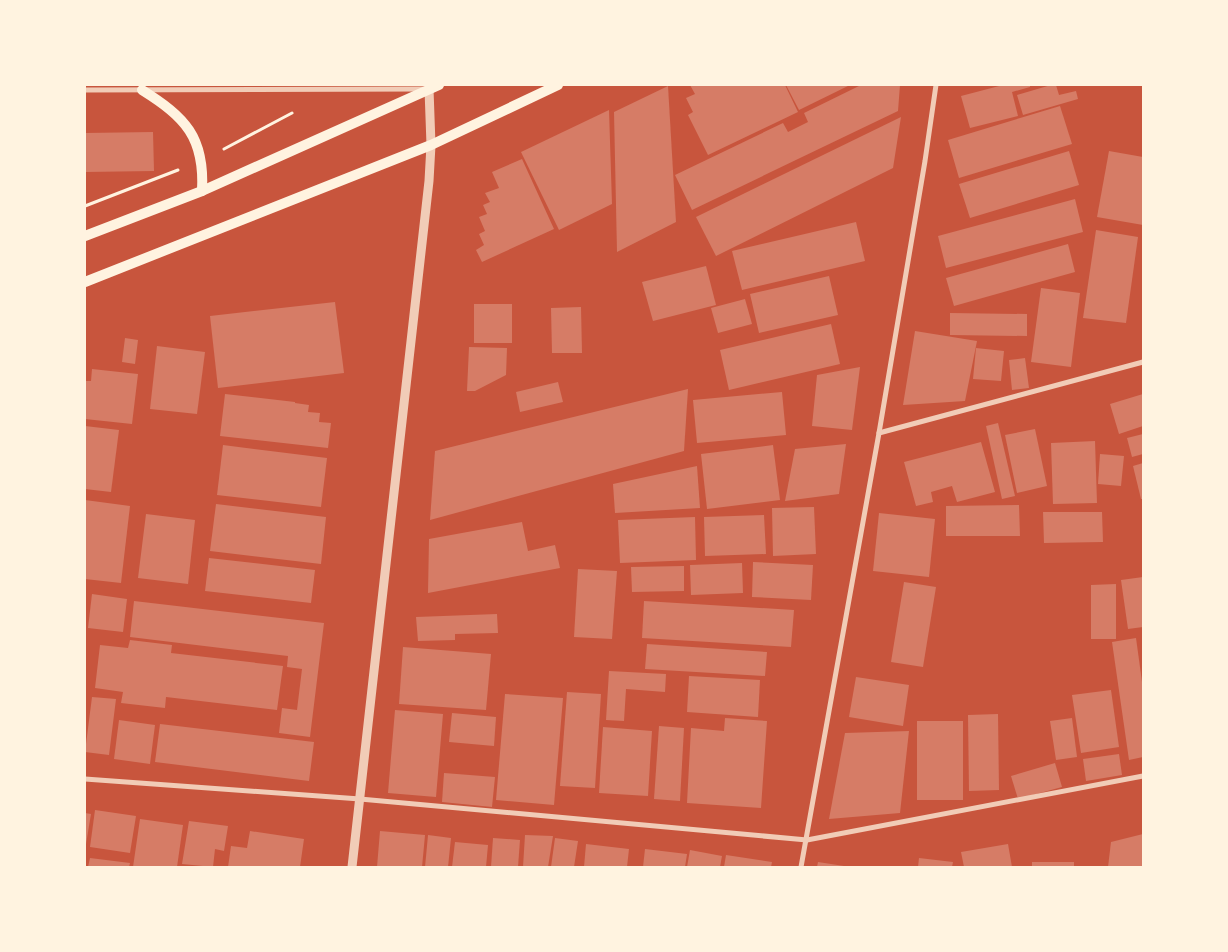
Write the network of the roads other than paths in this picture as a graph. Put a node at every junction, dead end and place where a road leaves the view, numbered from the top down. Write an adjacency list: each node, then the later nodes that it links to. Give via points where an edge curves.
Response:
1 (439, 85): 4 (main road)
2 (558, 85): 7 (main road)
3 (936, 85): 12 (street)
4 (429, 87): 6 (street); 7 (street); 8 (main road)
5 (85, 90): 6 (street)
6 (142, 90): 8 (main road, via 170,108 190,131 202,160)
7 (431, 145): 10 (main road); 15 (street, via 430,181)
8 (202, 191): 9 (main road)
9 (85, 236)
10 (85, 282)
11 (1143, 362): 12 (street)
12 (879, 433): 16 (street)
13 (1143, 776): 16 (street)
14 (85, 779): 15 (street)
15 (360, 799): 16 (street); 17 (street)
16 (807, 840): 18 (street)
17 (352, 867)
18 (801, 867)

